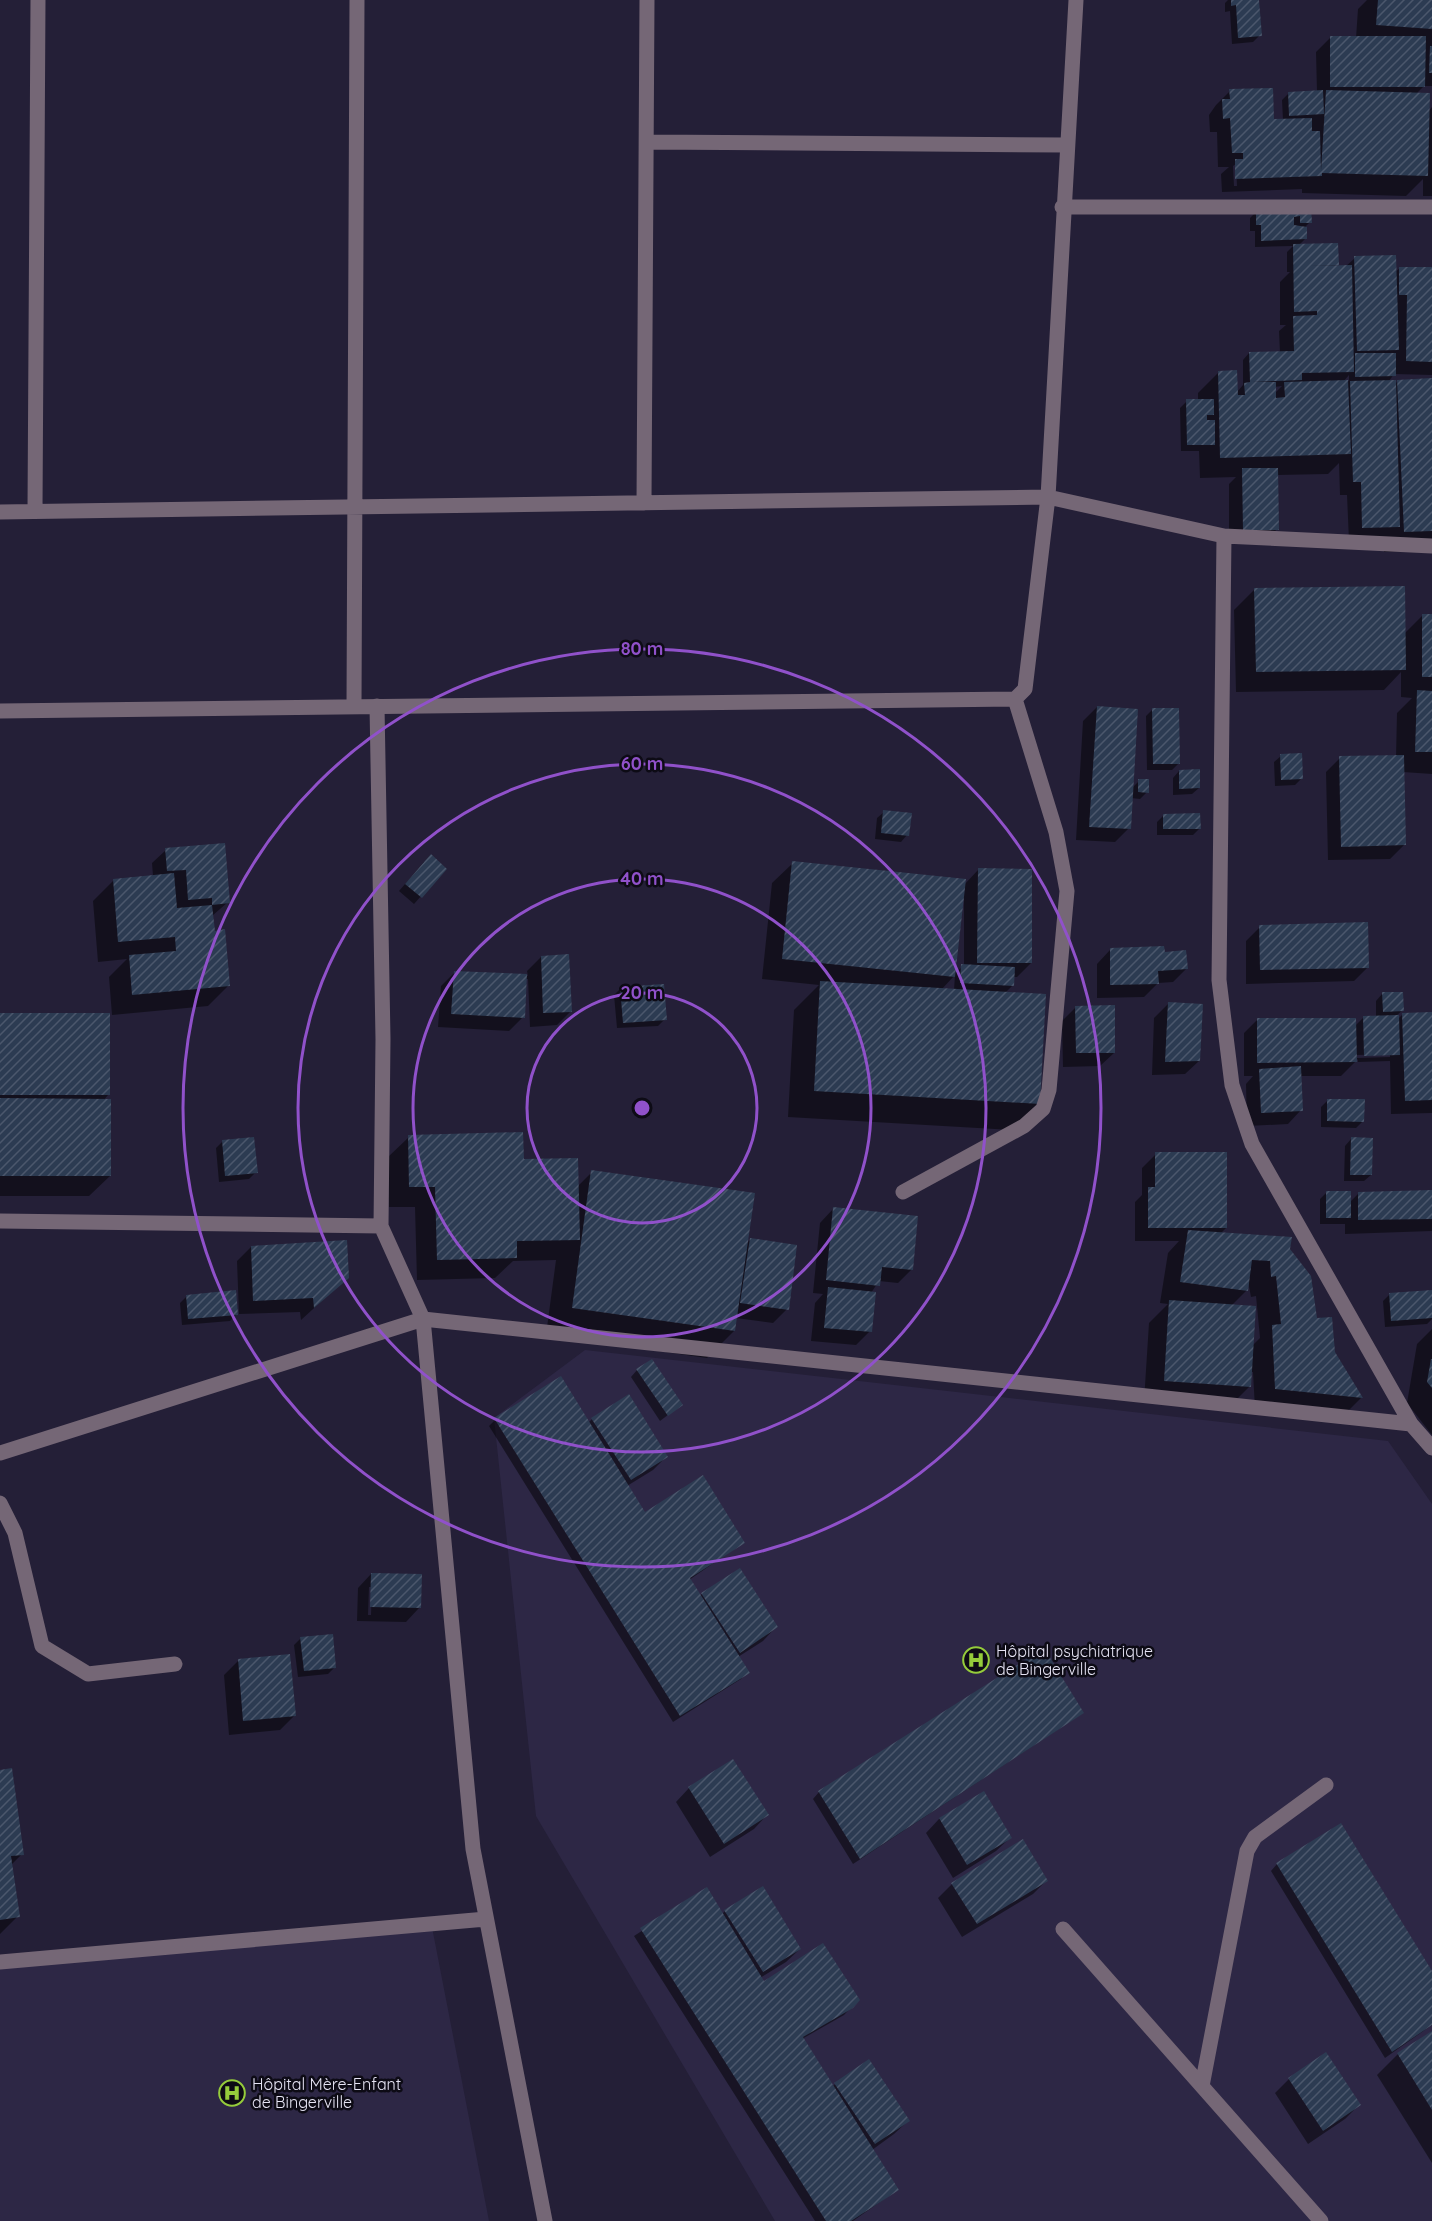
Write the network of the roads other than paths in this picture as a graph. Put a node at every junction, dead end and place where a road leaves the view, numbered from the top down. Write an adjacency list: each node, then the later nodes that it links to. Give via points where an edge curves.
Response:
1 (38, 0): 12 (street)
2 (357, 0): 11 (street)
3 (647, 0): 5 (street)
4 (1076, 0): 6 (street)
5 (646, 142): 6 (street); 10 (street)
6 (1066, 145): 7 (street)
7 (1062, 207): 8 (street); 9 (street)
8 (1432, 207)
9 (1048, 497): 10 (street); 14 (street); 16 (street, via 1025,688)
10 (644, 503): 11 (street)
11 (355, 507): 12 (street); 17 (street)
12 (35, 511): 13 (street)
13 (0, 512)
14 (1224, 536): 15 (street); 24 (street, via 1220,980 1232,1085 1252,1144)
15 (1432, 546)
16 (1016, 699): 18 (street); 20 (street, via 1056,832 1067,891 1048,1090 1043,1109 1024,1126)
17 (354, 706): 18 (street); 19 (street)
18 (377, 706): 22 (street, via 383,1039)
19 (0, 711)
20 (903, 1192)
21 (0, 1221): 22 (street)
22 (381, 1226): 23 (street)
23 (423, 1320): 24 (street); 26 (street); 30 (street, via 473,1849)
24 (1411, 1424): 25 (street)
25 (1432, 1448)
26 (0, 1454)
27 (0, 1503): 28 (street, via 15,1533 42,1646 88,1674)
28 (175, 1664)
29 (1326, 1785): 33 (street, via 1255,1837 1247,1851)
30 (486, 1919): 32 (street); 34 (street)
31 (1063, 1929): 33 (street)
32 (0, 1962)
33 (1202, 2086): 35 (street)
34 (545, 2221)
35 (1321, 2221)

